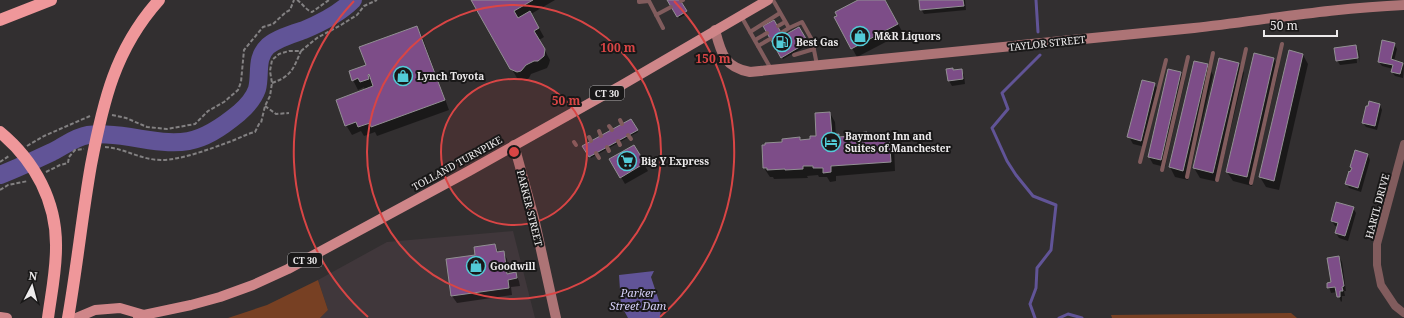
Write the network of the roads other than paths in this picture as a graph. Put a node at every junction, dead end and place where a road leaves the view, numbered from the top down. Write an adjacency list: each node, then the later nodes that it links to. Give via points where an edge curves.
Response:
1 (51, 0): 12 (highway)
2 (160, 0): 50 (highway, via 126,48 110,83 101,113 93,150)
3 (638, 0): 6 (lane)
4 (768, 0): 11 (main road, TOLLAND TURNPIKE / CT 30)
5 (773, 0): 9 (lane)
6 (650, 1): 10 (lane)
7 (1404, 5): 31 (street, TAYLOR STREET)
8 (671, 6): 10 (lane)
9 (780, 13): 13 (lane); 18 (lane)
10 (656, 15): 15 (lane)
11 (741, 15): 17 (main road, TOLLAND TURNPIKE / CT 30); 18 (lane)
12 (0, 20)
13 (785, 22): 14 (lane); 16 (lane)
14 (778, 26)
15 (663, 28)
16 (789, 28): 20 (lane); 25 (lane, via 802,22)
17 (715, 30): 32 (street, TAYLOR STREET, via 728,62 738,70); 37 (main road, TOLLAND TURNPIKE / CT 30)
18 (750, 32): 22 (lane)
19 (767, 33): 22 (lane)
20 (781, 33)
21 (770, 39): 24 (lane)
22 (755, 40): 24 (lane)
23 (1282, 44): 44 (lane)
24 (758, 46): 32 (lane)
25 (814, 49): 28 (lane); 31 (lane)
26 (1246, 49): 43 (lane)
27 (1213, 53): 42 (lane)
28 (794, 55)
29 (1188, 57): 41 (lane)
30 (1166, 60): 40 (lane)
31 (818, 66): 32 (street, TAYLOR STREET)
32 (771, 70)
33 (620, 120): 34 (lane)
34 (622, 124)
35 (0, 132): 49 (highway, via 29,161 51,208 56,240 56,263)
36 (1404, 144): 45 (street, HARTL DRIVE, via 1377,244 1377,265 1381,285 1395,306)
37 (514, 145): 47 (main road, TOLLAND TURNPIKE / CT 30, via 274,276 205,302); 52 (street, PARKER STREET, via 534,218)
38 (596, 153): 39 (lane)
39 (599, 158)
40 (1140, 162)
41 (1162, 170)
42 (1187, 177)
43 (1217, 180)
44 (1251, 183)
45 (1404, 313)
46 (0, 317): 48 (main road)
47 (141, 317): 51 (main road, TOLLAND TURNPIKE / CT 30, via 120,308 95,310)
48 (6, 318)
49 (48, 318)
50 (68, 318)
51 (76, 318)
52 (556, 318)

